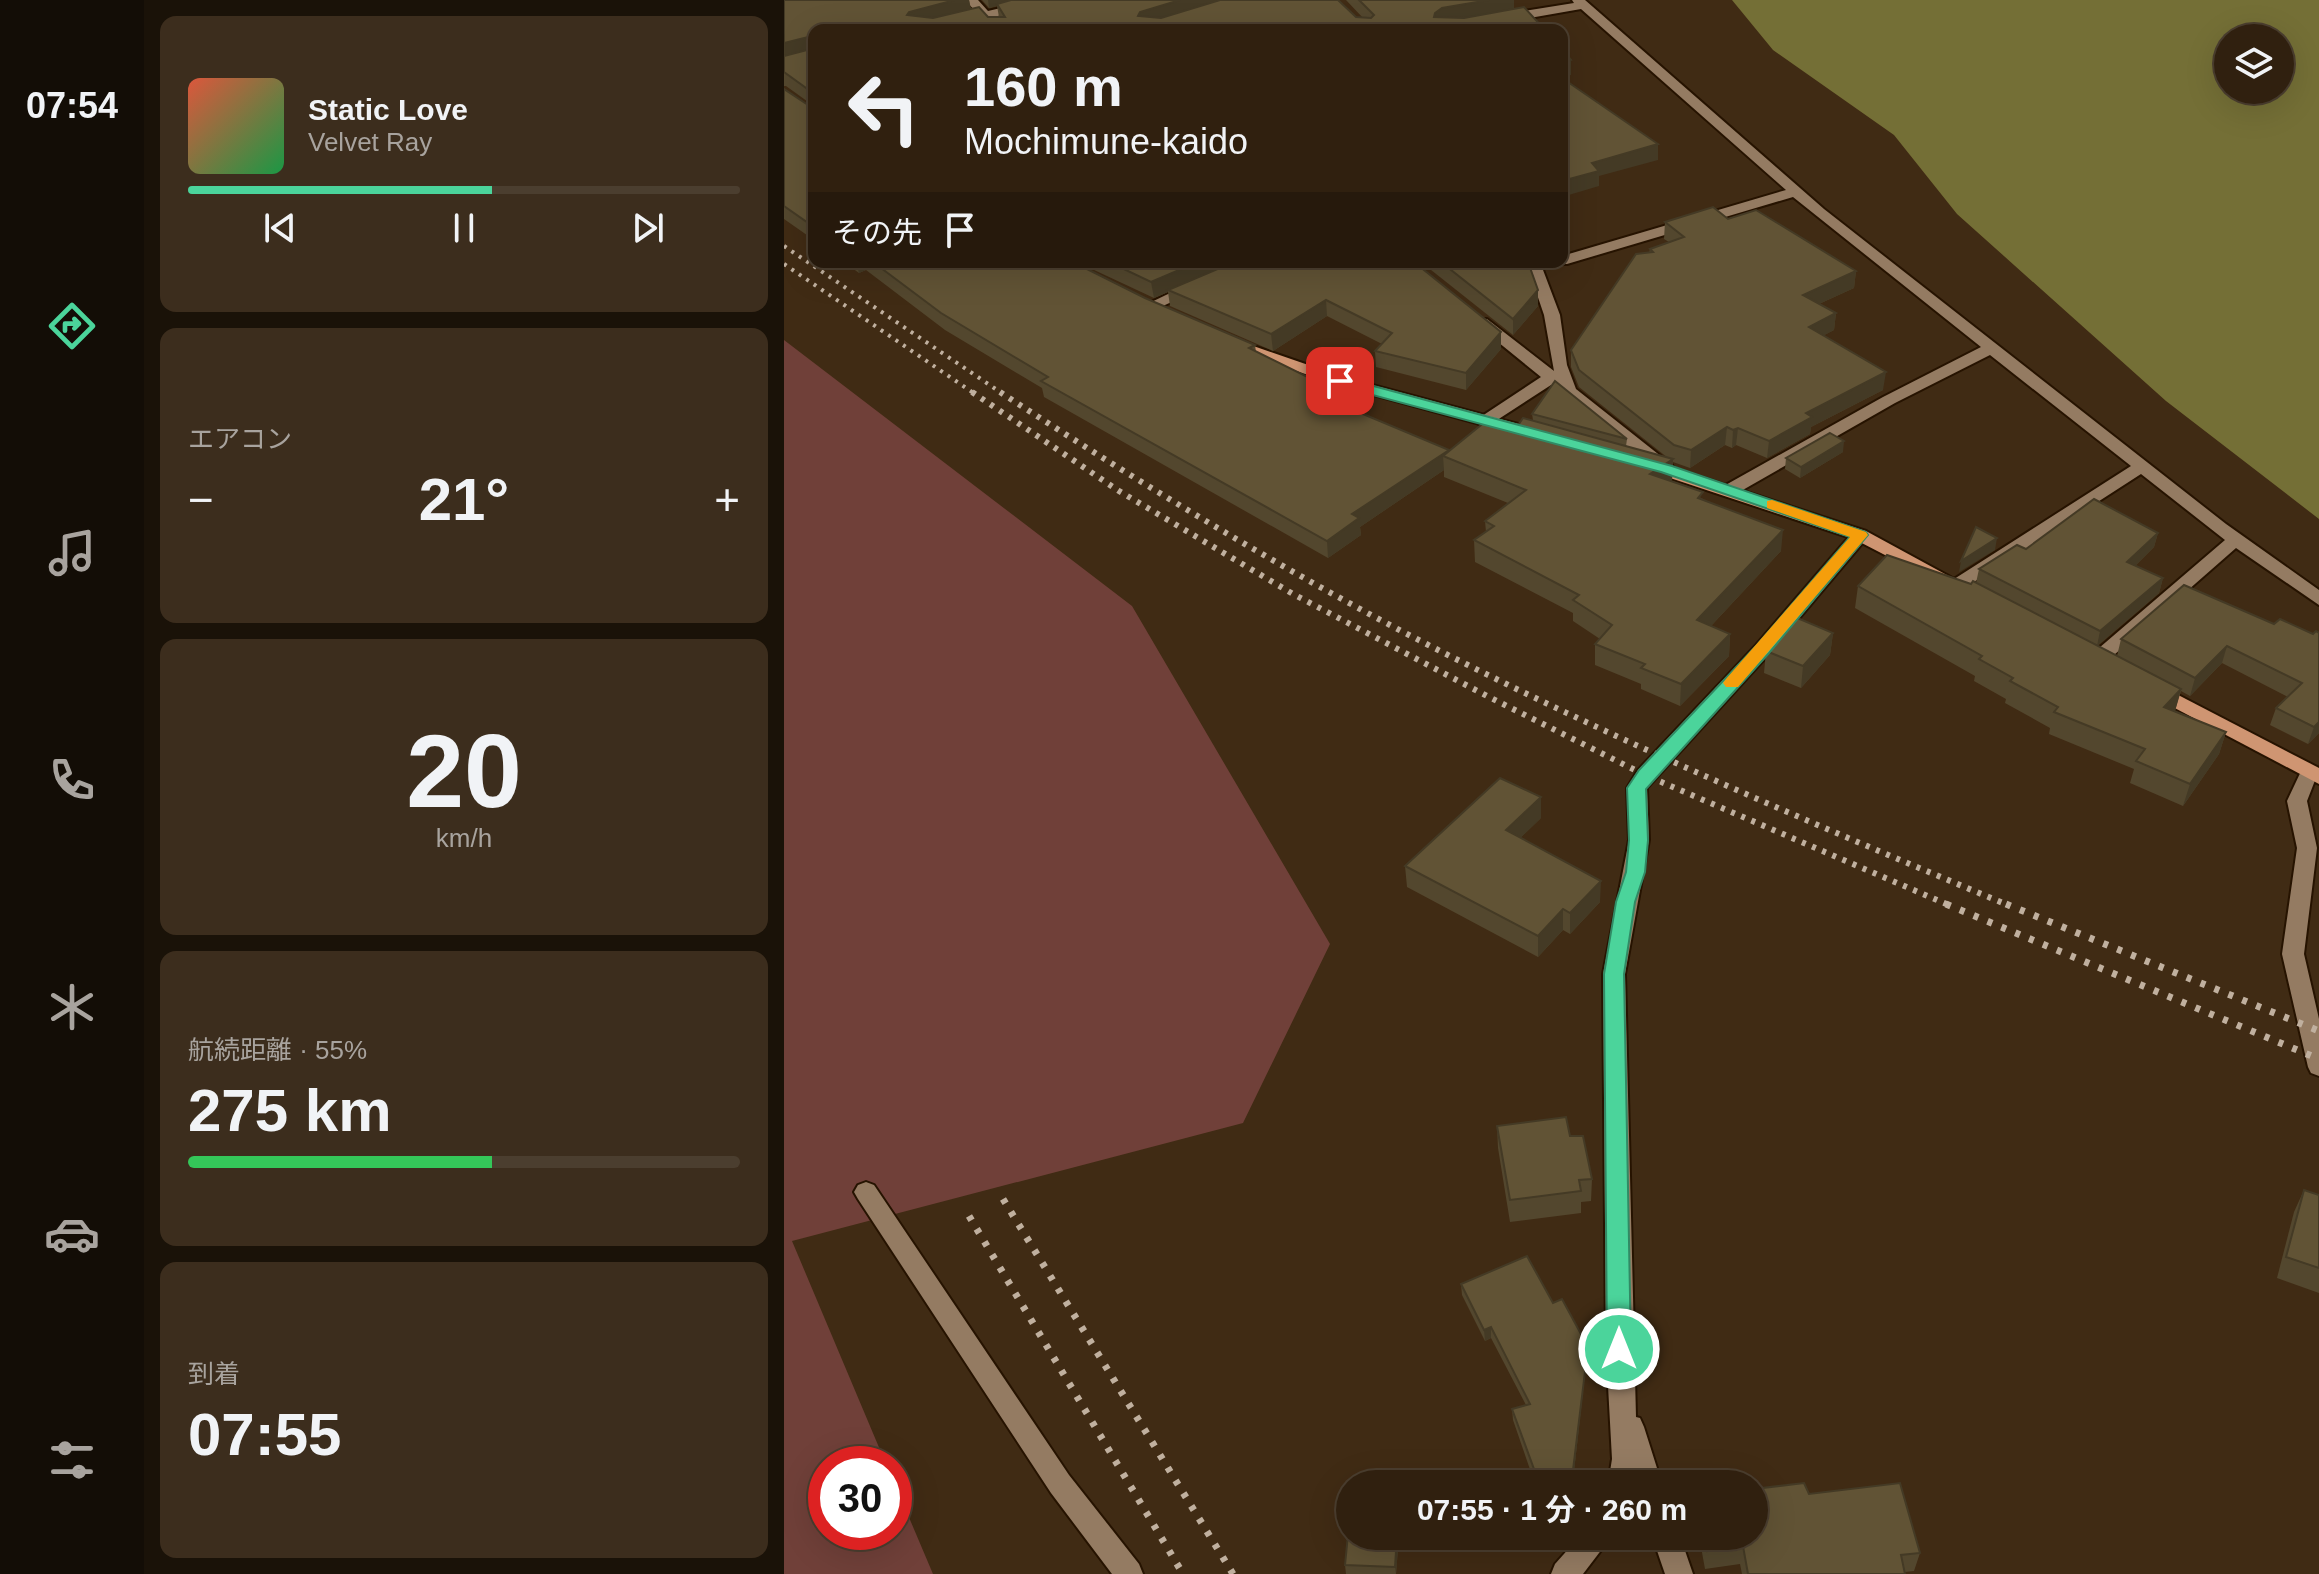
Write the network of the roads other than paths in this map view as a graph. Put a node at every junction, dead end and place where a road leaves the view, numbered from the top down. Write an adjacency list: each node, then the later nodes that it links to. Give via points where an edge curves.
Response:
1 (971, 0): 4 (street)
2 (1052, 0): 4 (street)
3 (1579, 2): 5 (street); 8 (street)
4 (986, 16): 6 (street); 7 (street)
5 (1489, 22)
6 (948, 24)
7 (994, 24)
8 (1795, 192): 9 (street); 16 (street)
9 (1568, 260)
10 (1535, 268): 18 (street)
11 (1211, 280): 12 (street)
12 (1143, 303): 14 (main road)
13 (1470, 312): 17 (street)
14 (1174, 318)
15 (1224, 340): 19 (main road, via 1340,381)
16 (1991, 348): 22 (street); 24 (street)
17 (1553, 377): 18 (street); 19 (street)
18 (1570, 389): 23 (street)
19 (1485, 421): 20 (main road)
20 (1561, 441)
21 (1621, 457): 23 (main road)
22 (2142, 466): 26 (street); 27 (street)
23 (1666, 469): 24 (main road)
24 (1728, 491): 25 (main road)
25 (1860, 535): 27 (main road); 34 (street, via 1637,788 1639,840 1614,974)
26 (2236, 539): 28 (street); 29 (street)
27 (1964, 589)
28 (2319, 599)
29 (2099, 658)
30 (2141, 681): 31 (main road)
31 (2315, 775): 32 (street, via 2297,801 2307,848 2293,954)
32 (2319, 1067)
33 (866, 1192): 39 (street, via 1060,1484)
34 (1624, 1404): 35 (street); 36 (street)
35 (1623, 1470)
36 (1645, 1470)
37 (1586, 1550): 40 (street)
38 (1671, 1550): 41 (street)
39 (1129, 1574)
40 (1565, 1574)
41 (1679, 1574)

